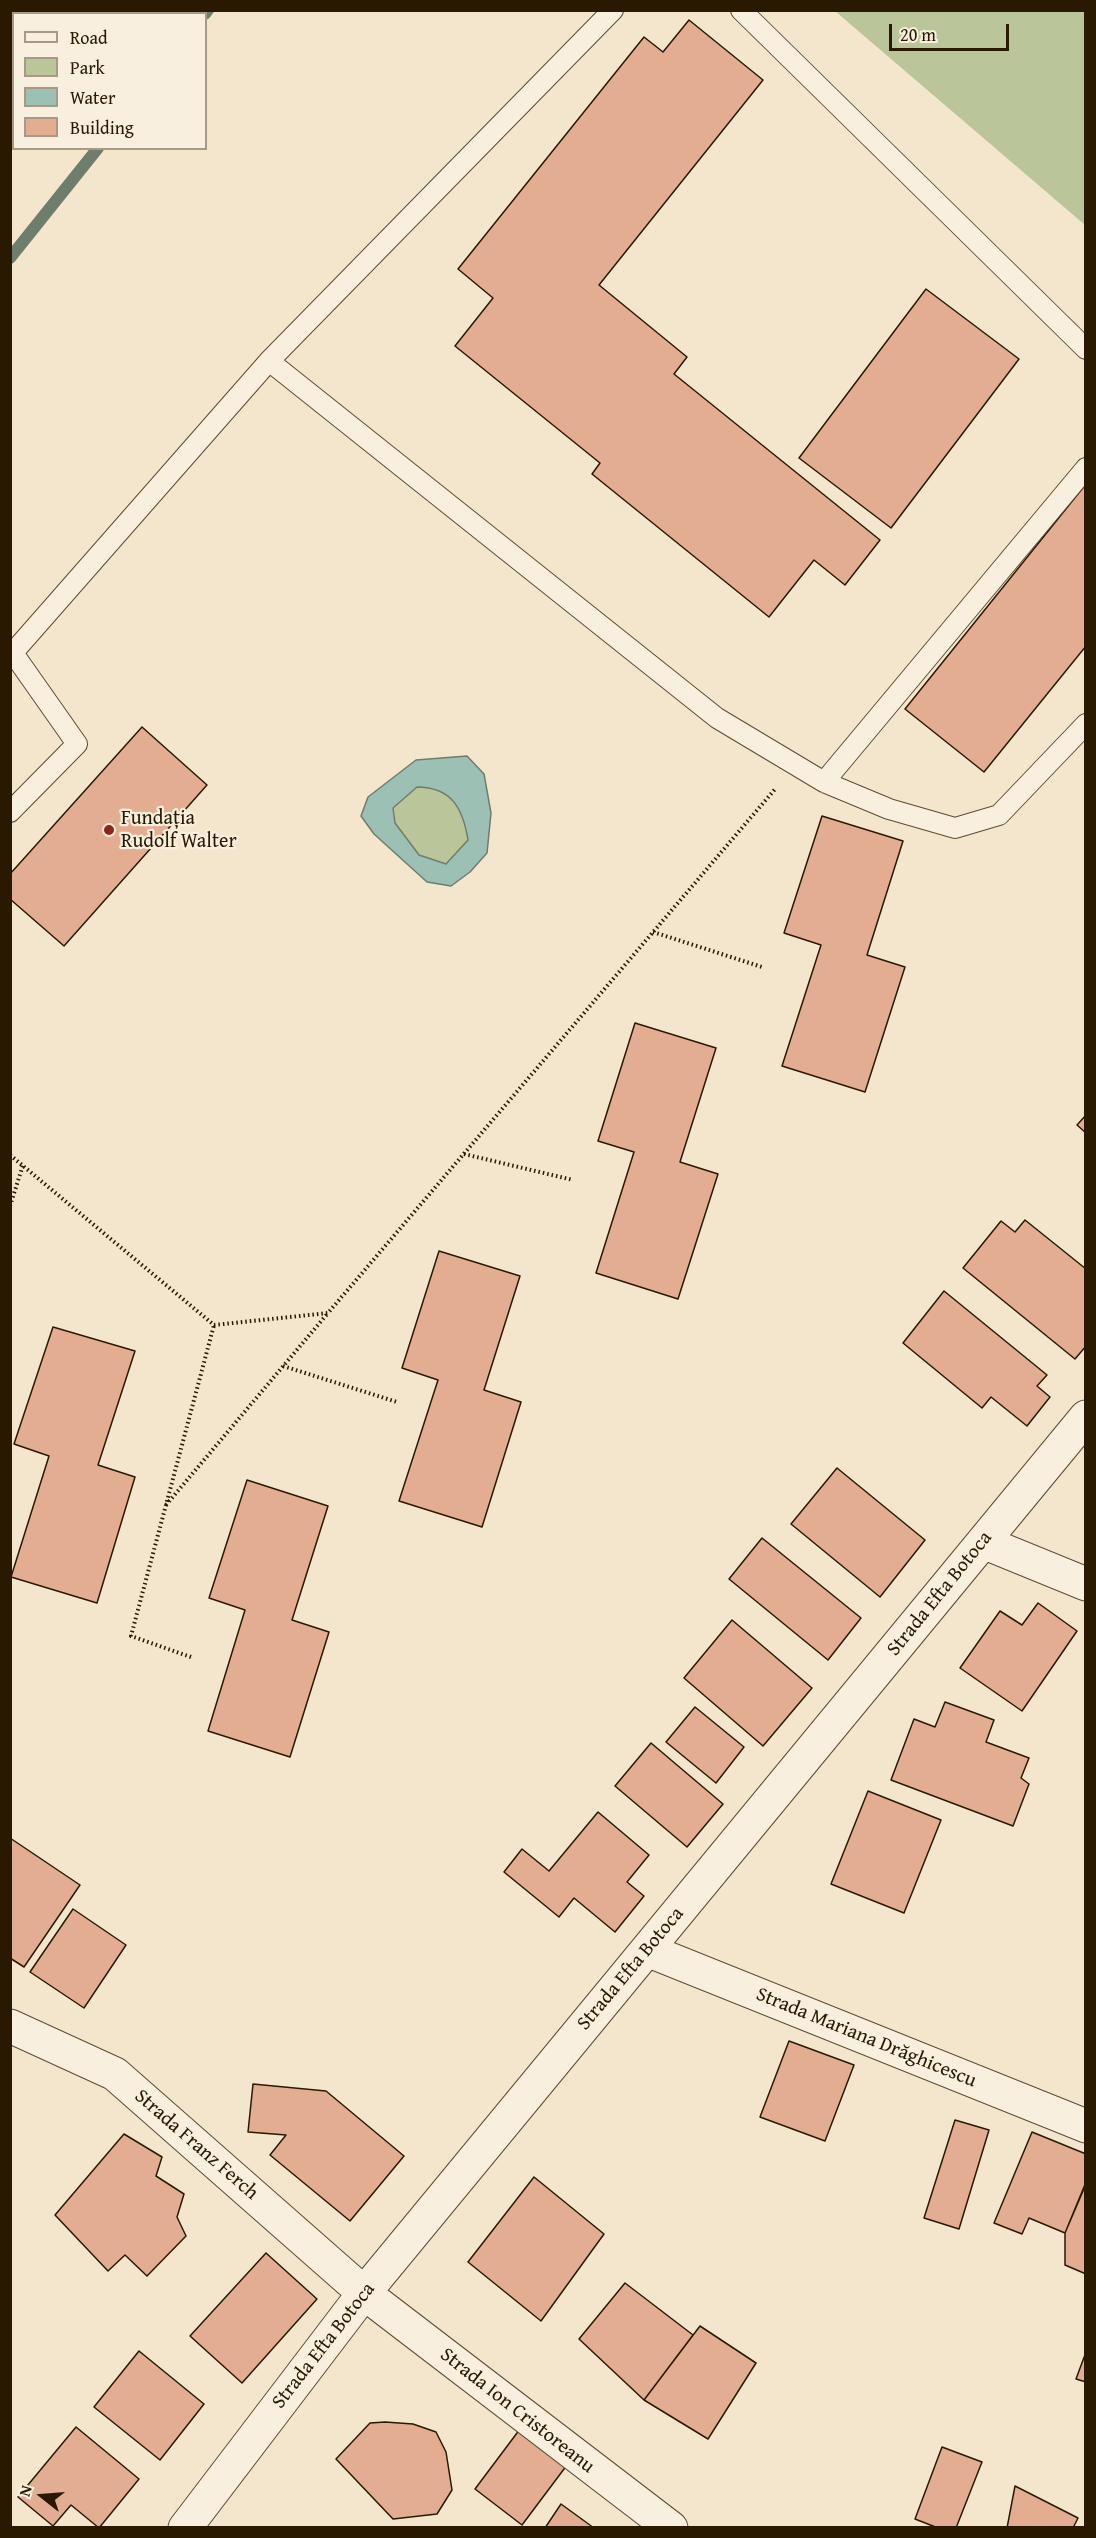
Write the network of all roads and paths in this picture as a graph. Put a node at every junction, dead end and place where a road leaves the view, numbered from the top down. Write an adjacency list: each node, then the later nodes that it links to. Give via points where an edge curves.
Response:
1 (613, 10): 4 (lane)
2 (741, 10): 3 (lane)
3 (1086, 349)
4 (269, 361): 6 (lane); 8 (lane, via 717,718)
5 (1086, 468): 9 (lane)
6 (12, 655): 10 (lane, via 77,744)
7 (1086, 724): 9 (lane, via 999,815 955,828 889,809)
8 (795, 765): 9 (lane); 11 (path)
9 (824, 782)
10 (10, 812)
11 (653, 932): 12 (path); 13 (path)
12 (762, 967)
13 (464, 1154): 16 (path); 18 (path)
14 (10, 1155): 15 (path)
15 (23, 1165): 17 (path); 19 (path)
16 (573, 1180)
17 (10, 1206)
18 (328, 1313): 19 (path); 20 (path)
19 (214, 1325): 23 (path)
20 (284, 1366): 21 (path); 23 (path)
21 (398, 1402)
22 (1086, 1417): 24 (street, Strada Efta Botoca)
23 (165, 1506): 26 (path, via 131,1636)
24 (983, 1542): 25 (street); 27 (street, Strada Efta Botoca)
25 (1086, 1584)
26 (191, 1657)
27 (647, 1950): 29 (street, Strada Mariana Drăghicescu); 30 (street, Strada Efta Botoca)
28 (10, 2026): 30 (street, Strada Franz Ferch, via 115,2074)
29 (1086, 2126)
30 (364, 2293): 31 (street, Strada Efta Botoca); 32 (street, Strada Ion Cristoreanu)
31 (185, 2528)
32 (671, 2528)

